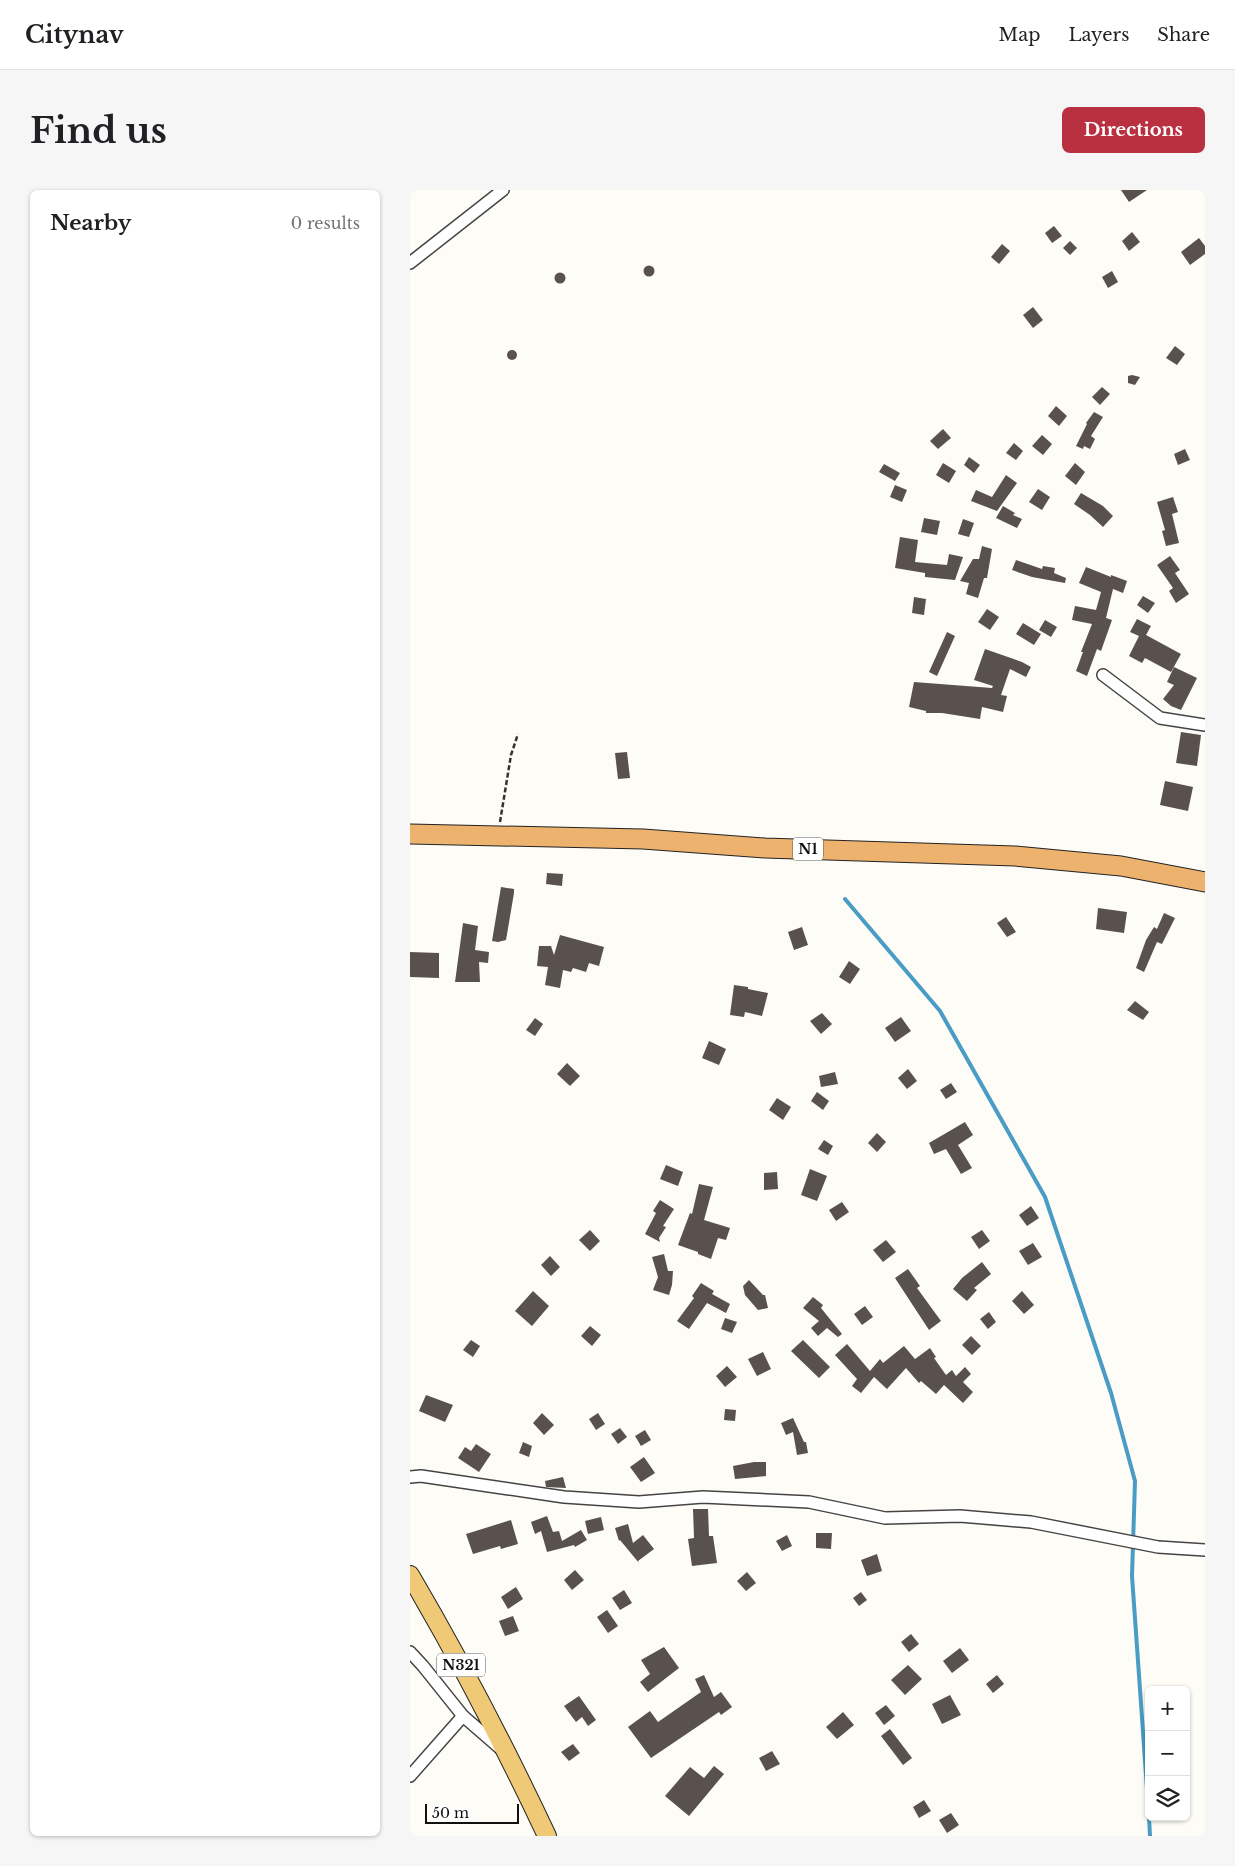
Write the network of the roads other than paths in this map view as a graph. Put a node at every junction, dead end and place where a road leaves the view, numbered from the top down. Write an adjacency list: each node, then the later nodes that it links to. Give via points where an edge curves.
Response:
1 (503, 190): 2 (street)
2 (410, 263)
3 (1103, 675): 4 (street, via 1160,718)
4 (1205, 725)
5 (410, 834): 6 (highway, N1, via 1015,856 1121,866)
6 (1205, 882)
7 (410, 1477): 8 (street, via 564,1497 638,1502 704,1497 810,1502 885,1518 960,1516 1031,1522 1158,1547)
8 (1205, 1550)
9 (410, 1575): 12 (main road, N321)
10 (410, 1652): 11 (street, N321)
11 (463, 1716): 12 (street, N321); 13 (street)
12 (510, 1757): 14 (main road, N321)
13 (410, 1776)
14 (547, 1836)

